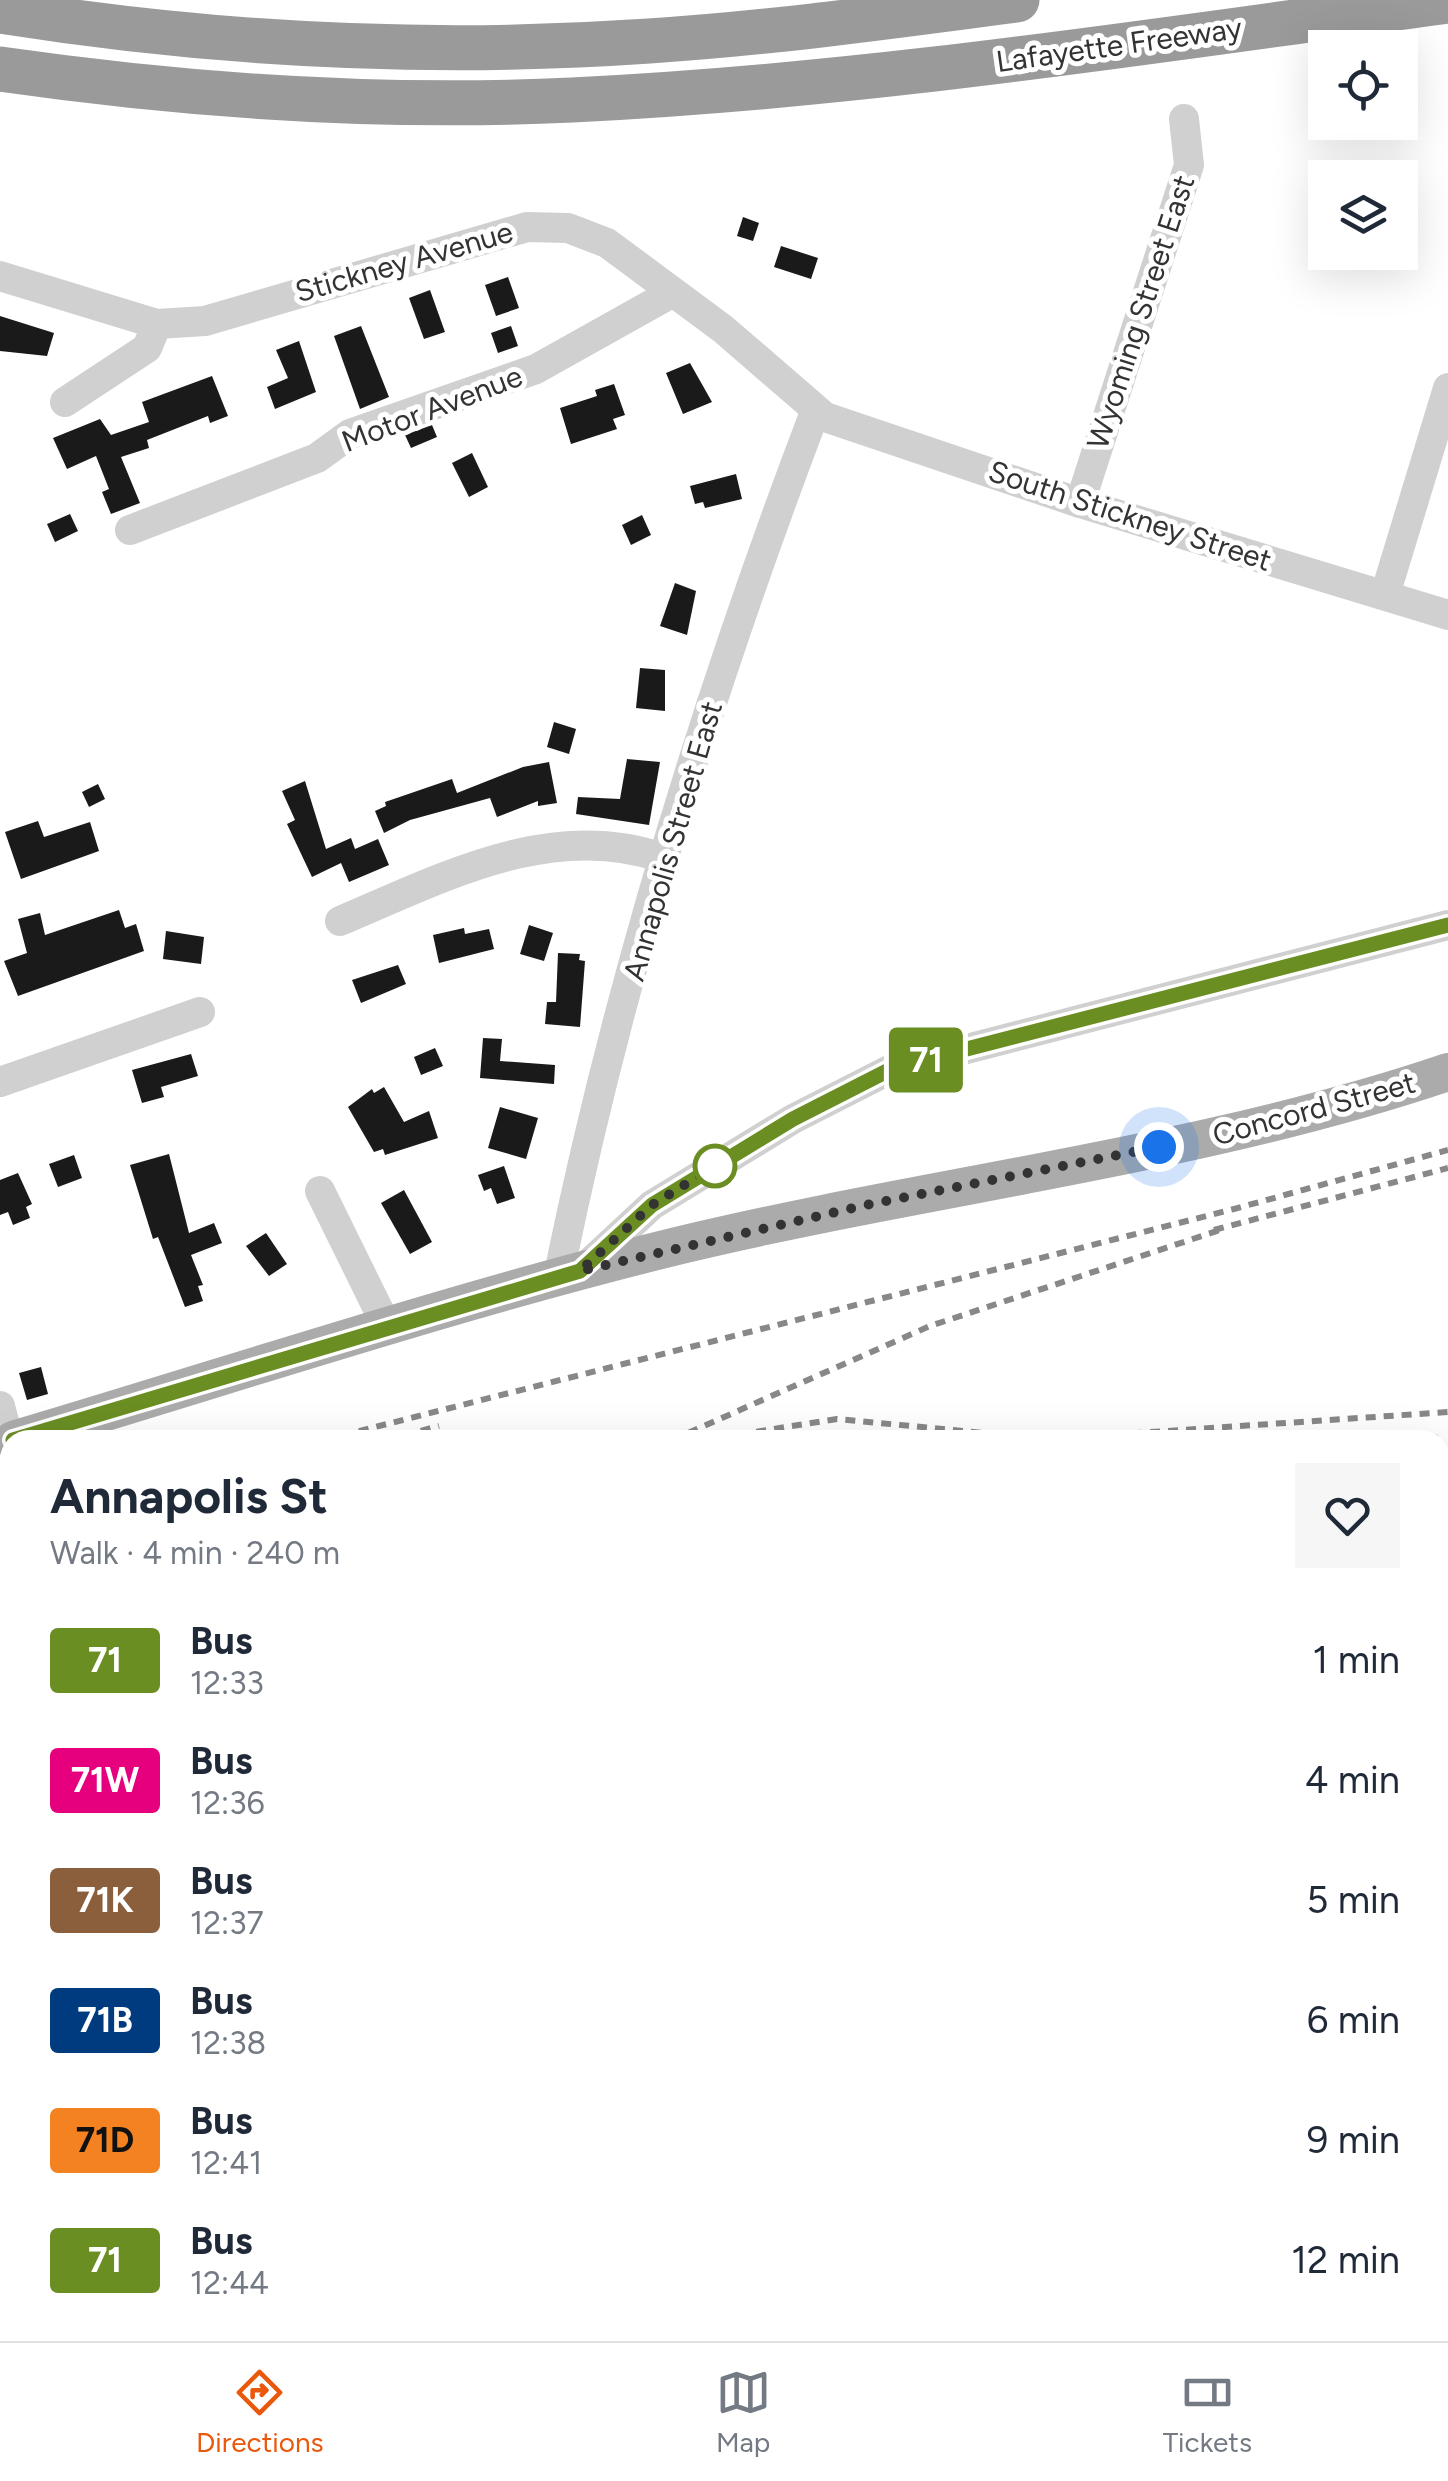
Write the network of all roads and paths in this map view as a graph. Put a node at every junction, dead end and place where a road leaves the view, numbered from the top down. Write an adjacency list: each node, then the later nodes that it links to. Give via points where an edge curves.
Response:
1 (1017, 0): 3 (highway, Lafayette Freeway, via 644,42 505,46 216,39)
2 (1448, 0): 4 (highway, Lafayette Freeway, via 849,80 571,100 249,96)
3 (0, 11)
4 (0, 68)
5 (1184, 119): 12 (street, Wyoming Street East, via 1189,165)
6 (0, 276): 8 (street, Stickney Avenue)
7 (670, 294): 8 (street, Stickney Avenue, via 607,244 568,228 527,226 205,321); 11 (street, Stickney Avenue, via 723,330); 13 (street, Motor Avenue, via 536,369 350,434 317,458)
8 (157, 324): 10 (street, via 146,348)
9 (1448, 388): 14 (street)
10 (65, 402)
11 (815, 412): 12 (street, South Stickney Street); 16 (street, Annapolis Street East)
12 (1080, 503): 14 (street, South Stickney Street)
13 (130, 530)
14 (1385, 595): 15 (street, South Stickney Street)
15 (1448, 615)
16 (663, 858): 17 (street, via 634,848 554,845 462,870); 23 (street, Annapolis Street East)
17 (340, 921)
18 (1448, 925): 23 (street, via 893,1068 793,1119 652,1205)
19 (200, 1012): 21 (street)
20 (1448, 1072): 23 (main road, Concord Street, via 1231,1132 871,1204)
21 (0, 1082)
22 (320, 1191): 24 (street)
23 (569, 1274): 24 (main road, Concord Street)
24 (388, 1329): 27 (main road, Concord Street)
25 (0, 1406): 26 (street)
26 (8, 1430)
27 (48, 1430)

